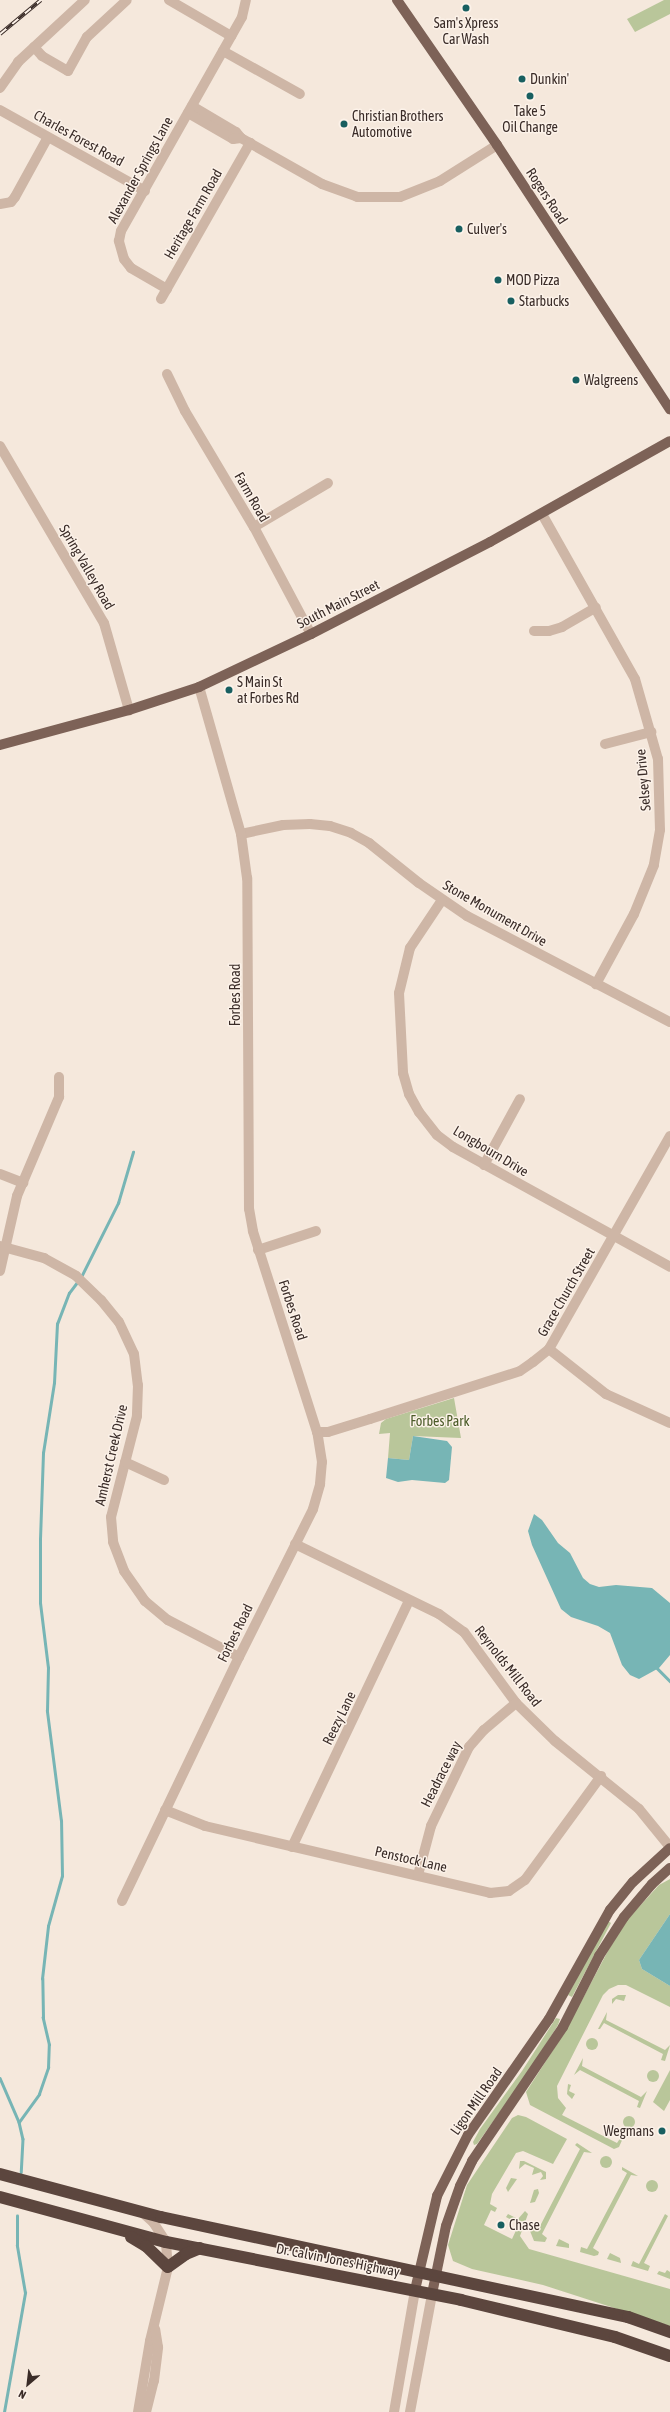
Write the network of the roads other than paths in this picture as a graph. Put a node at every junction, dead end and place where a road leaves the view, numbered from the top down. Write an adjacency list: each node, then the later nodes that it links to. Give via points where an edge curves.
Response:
1 (85, 0): 7 (street)
2 (127, 0): 7 (street, via 87,37 68,71 42,56)
3 (169, 0): 6 (street)
4 (246, 0): 6 (street, Alexander Springs Lane, via 242,17)
5 (397, 0): 15 (main road, Rogers Road)
6 (231, 36): 8 (street, Alexander Springs Lane)
7 (34, 47): 9 (street, via 18,62)
8 (223, 51): 10 (street); 12 (street, Alexander Springs Lane)
9 (0, 88)
10 (300, 94)
11 (0, 110): 13 (street, Charles Forest Road)
12 (190, 110): 14 (street, Alexander Springs Lane, via 233,139); 16 (street, Alexander Springs Lane)
13 (48, 137): 16 (street, Charles Forest Road); 17 (street, via 15,197 11,202)
14 (245, 141): 15 (street, Alexander Springs Lane, via 322,184 357,197 400,197 440,181); 18 (street, Heritage Farm Road)
15 (497, 145): 21 (main road, Rogers Road)
16 (145, 191): 18 (street, Alexander Springs Lane, via 121,231 121,250 131,268)
17 (0, 204)
18 (167, 289): 19 (street, Heritage Farm Road)
19 (161, 299)
20 (167, 374): 26 (street, Farm Road, via 185,411)
21 (670, 409)
22 (670, 441): 25 (main road, South Main Street)
23 (0, 446): 31 (street, Spring Valley Road, via 104,624)
24 (328, 483): 26 (street)
25 (542, 514): 27 (street, Selsey Drive); 29 (main road, South Main Street)
26 (254, 527): 29 (street, Farm Road)
27 (596, 607): 28 (street, via 562,627 549,631); 32 (street, Selsey Drive, via 635,679)
28 (534, 631)
29 (311, 634): 30 (main road, South Main Street)
30 (199, 687): 31 (main road, South Main Street); 36 (street, Forbes Road)
31 (129, 710): 34 (main road, South Main Street)
32 (651, 732): 33 (street); 35 (street, Selsey Drive, via 658,759)
33 (605, 744)
34 (0, 745)
35 (665, 830): 38 (street, Selsey Drive, via 645,891)
36 (241, 834): 37 (street, Stone Monument Drive, via 283,825 304,824 344,830 369,843); 49 (street, Forbes Road, via 248,919 249,1209)
37 (442, 900): 38 (street, Stone Monument Drive, via 467,916); 43 (street, Longbourn Drive, via 410,948 404,968 399,993 404,1073 409,1094 418,1112 437,1134 453,1147)
38 (596, 984): 39 (street, Stone Monument Drive)
39 (670, 1022)
40 (59, 1076): 45 (street, via 59,1097)
41 (520, 1099): 43 (street)
42 (670, 1136): 47 (street, Grace Church Street)
43 (484, 1165): 47 (street, Longbourn Drive)
44 (0, 1174): 45 (street)
45 (23, 1183): 48 (street)
46 (316, 1231): 49 (street)
47 (613, 1236): 50 (street, Longbourn Drive); 52 (street, Grace Church Street)
48 (3, 1246): 51 (street); 55 (street, Amherst Creek Drive, via 44,1258 76,1276 119,1322 134,1354 138,1385 137,1416)
49 (258, 1250): 54 (street, Forbes Road)
50 (670, 1267)
51 (0, 1271)
52 (549, 1349): 53 (street, via 606,1394); 54 (street, Grace Church Street, via 520,1371 328,1432)
53 (670, 1423)
54 (317, 1432): 57 (street, Forbes Road, via 322,1462 320,1484 313,1509)
55 (125, 1462): 56 (street); 59 (street, Amherst Creek Drive, via 111,1517 113,1542 124,1571 145,1601 168,1620)
56 (164, 1480)
57 (295, 1544): 58 (street, Reynolds Mill Road); 59 (street, Forbes Road)
58 (409, 1601): 60 (street, Reynolds Mill Road, via 439,1614 464,1632); 63 (street, Reezy Lane)
59 (239, 1657): 62 (street, Forbes Road)
60 (516, 1703): 61 (street, Reynolds Mill Road, via 556,1741); 66 (street, Headrace way, via 484,1730 469,1747 431,1826)
61 (601, 1776): 64 (street, Reynolds Mill Road, via 639,1809); 66 (street, Penstock Lane, via 525,1880 509,1891 490,1893)
62 (165, 1810): 63 (street, Penstock Lane, via 205,1826); 67 (street, Forbes Road)
63 (292, 1847): 66 (street, Penstock Lane)
64 (670, 1848): 77 (main road, Ligon Mill Road, via 634,1882 610,1910 549,2019 468,2135 437,2196)
65 (670, 1868): 78 (main road, via 652,1884 624,1917 599,1956 563,2028 472,2161 452,2206)
66 (418, 1875)
67 (122, 1901)
68 (0, 2174): 70 (highway, Dr. Calvin Jones Highway)
69 (0, 2183): 70 (highway)
70 (82, 2196): 72 (highway, Dr. Calvin Jones Highway)
71 (0, 2197): 73 (highway, Dr. Calvin Jones Highway)
72 (140, 2211): 74 (street, via 153,2222); 77 (highway, Dr. Calvin Jones Highway)
73 (113, 2228): 74 (highway, Dr. Calvin Jones Highway); 76 (highway, via 146,2246)
74 (166, 2242): 75 (highway, Dr. Calvin Jones Highway); 76 (street)
75 (200, 2248): 76 (highway); 79 (highway, Dr. Calvin Jones Highway)
76 (168, 2267): 81 (street)
77 (419, 2271): 78 (highway, Dr. Calvin Jones Highway); 79 (main road, Ligon Mill Road)
78 (435, 2274): 80 (main road); 82 (highway, Dr. Calvin Jones Highway, via 628,2316)
79 (415, 2290): 80 (highway, Dr. Calvin Jones Highway); 86 (street, Ligon Mill Road)
80 (432, 2294): 83 (highway, Dr. Calvin Jones Highway, via 615,2337); 87 (street)
81 (155, 2328): 84 (street, via 150,2341); 85 (street, via 158,2347 154,2381)
82 (670, 2332)
83 (670, 2356)
84 (138, 2412)
85 (146, 2412)
86 (394, 2412)
87 (410, 2412)

